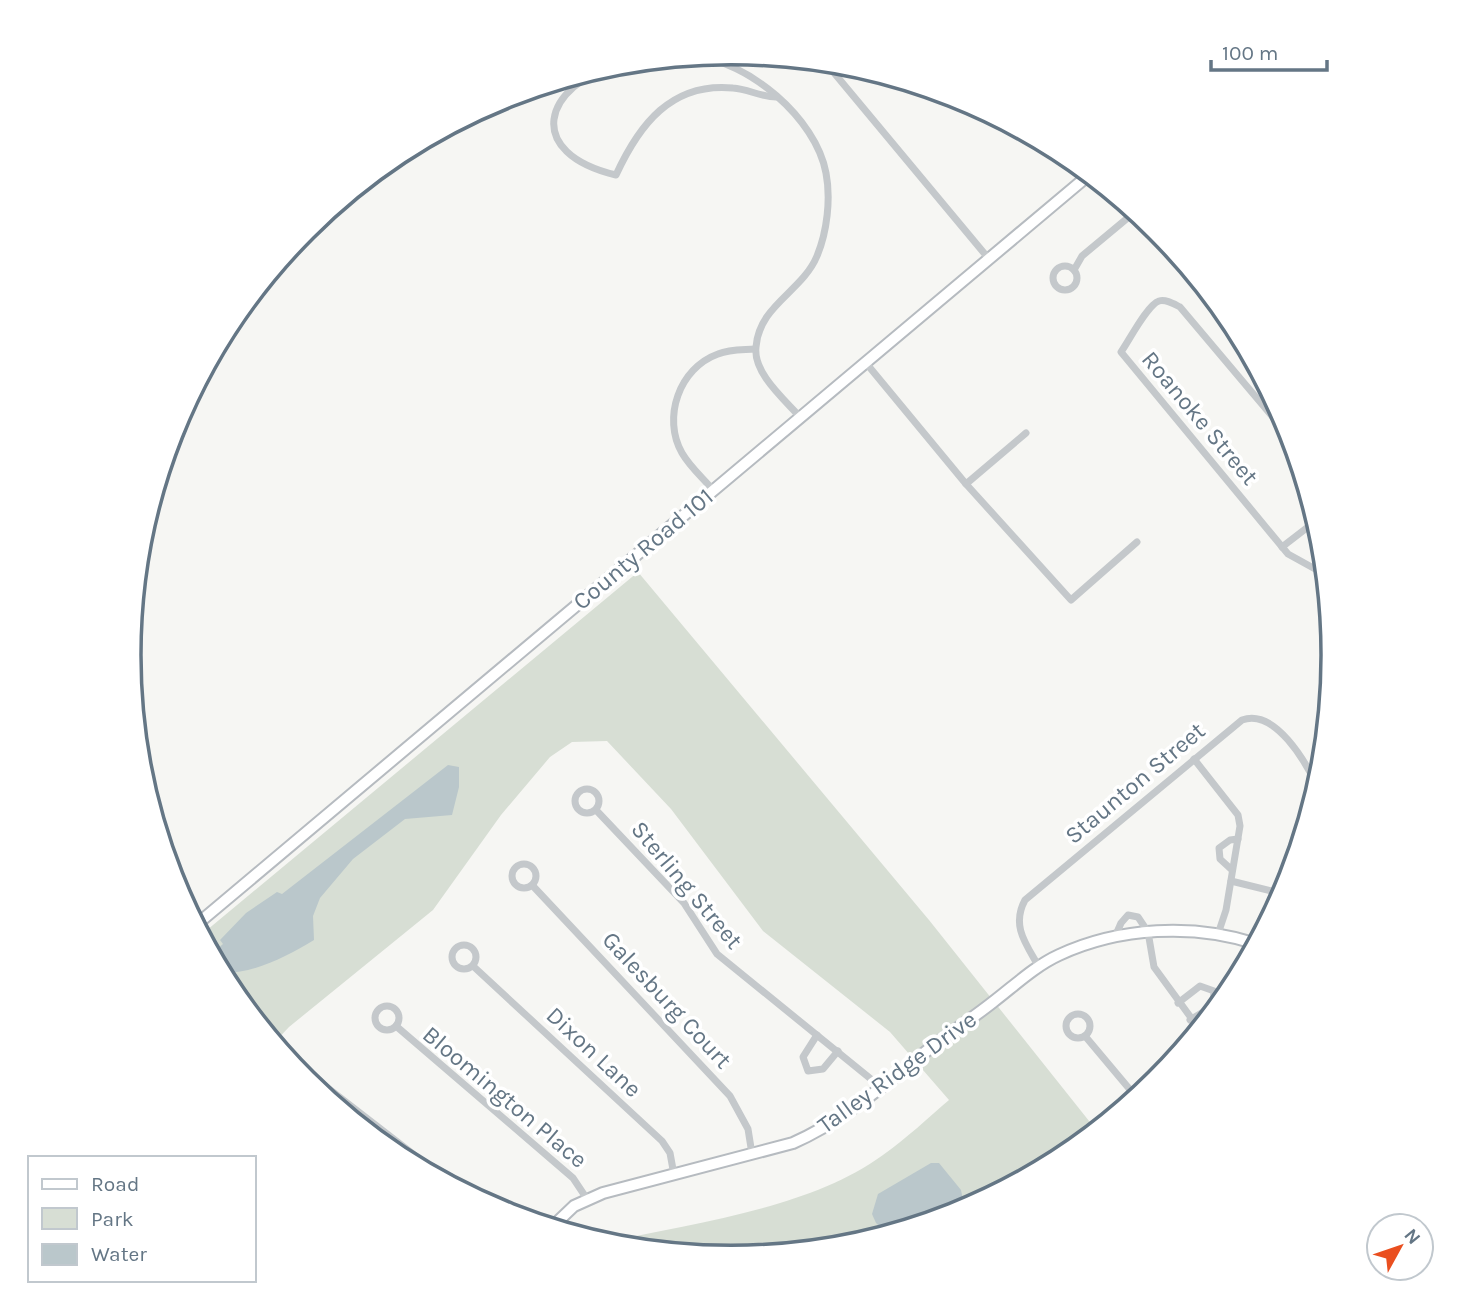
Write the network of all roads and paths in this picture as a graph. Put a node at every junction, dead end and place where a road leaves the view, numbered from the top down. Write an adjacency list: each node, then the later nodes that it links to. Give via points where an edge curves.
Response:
1 (728, 65): 4 (street, via 762,82)
2 (835, 74): 7 (street)
3 (578, 85): 4 (street, via 563,96 554,112 553,131 562,149 577,161 616,175 633,138 669,103 716,87)
4 (776, 97): 9 (street, via 810,136 822,161 827,217 815,260 768,314)
5 (1082, 181): 7 (street, County Road 101)
6 (1128, 218): 8 (street, via 1082,256)
7 (989, 259): 10 (street, County Road 101)
8 (1074, 270)
9 (755, 349): 12 (street, via 769,381); 15 (street, via 727,351 707,359 689,374 677,398 677,442)
10 (866, 363): 12 (street, County Road 101); 14 (street)
11 (1269, 412): 18 (street, Roanoke Street, via 1180,307 1168,301 1149,308 1121,352)
12 (800, 417): 15 (street, County Road 101)
13 (1026, 433): 14 (street)
14 (967, 484): 17 (street, via 1071,600)
15 (713, 490): 28 (street, County Road 101)
16 (1307, 527): 18 (street)
17 (1137, 542)
18 (1282, 547): 19 (street, Roanoke Street)
19 (1316, 570)
20 (1194, 759): 21 (street, Staunton Street, via 1241,720 1259,718 1287,740); 23 (street, via 1238,814); 34 (street, Staunton Street, via 1025,900 1018,927)
21 (1309, 774)
22 (596, 810): 41 (street, Sterling Street, via 684,903 716,954)
23 (1238, 839): 24 (street); 24 (street, via 1219,848 1220,859)
24 (1232, 870): 25 (street)
25 (1231, 881): 27 (street); 30 (street)
26 (532, 885): 48 (street, Galesburg Court, via 730,1096 748,1129)
27 (1272, 891)
28 (203, 919)
29 (1148, 932): 30 (street, Talley Ridge Drive); 31 (street, Talley Ridge Drive); 31 (street, Talley Ridge Drive, via 1138,917 1128,915); 36 (street, via 1154,967)
30 (1218, 934): 32 (street, Talley Ridge Drive)
31 (1115, 937): 34 (street, Talley Ridge Drive, via 1067,951)
32 (1247, 942)
33 (473, 966): 49 (street, Dixon Lane, via 662,1141 670,1153)
34 (1039, 967): 44 (street, Talley Ridge Drive)
35 (1215, 993): 36 (street, via 1200,986)
36 (1178, 1003): 38 (street)
37 (1200, 1014): 38 (street)
38 (1190, 1020): 39 (street)
39 (1193, 1023)
40 (396, 1026): 50 (street, Bloomington Place, via 573,1178)
41 (817, 1035): 43 (street, Sterling Street); 43 (street, via 803,1057 808,1071 823,1069)
42 (1085, 1036): 45 (street)
43 (838, 1051): 44 (street, Sterling Street)
44 (882, 1088): 48 (street, Talley Ridge Drive, via 816,1133)
45 (1130, 1090)
46 (343, 1100): 47 (street)
47 (386, 1133)
48 (752, 1154): 49 (street, Talley Ridge Drive)
49 (674, 1175): 50 (street, Talley Ridge Drive)
50 (587, 1199): 51 (street, Talley Ridge Drive)
51 (560, 1219)

